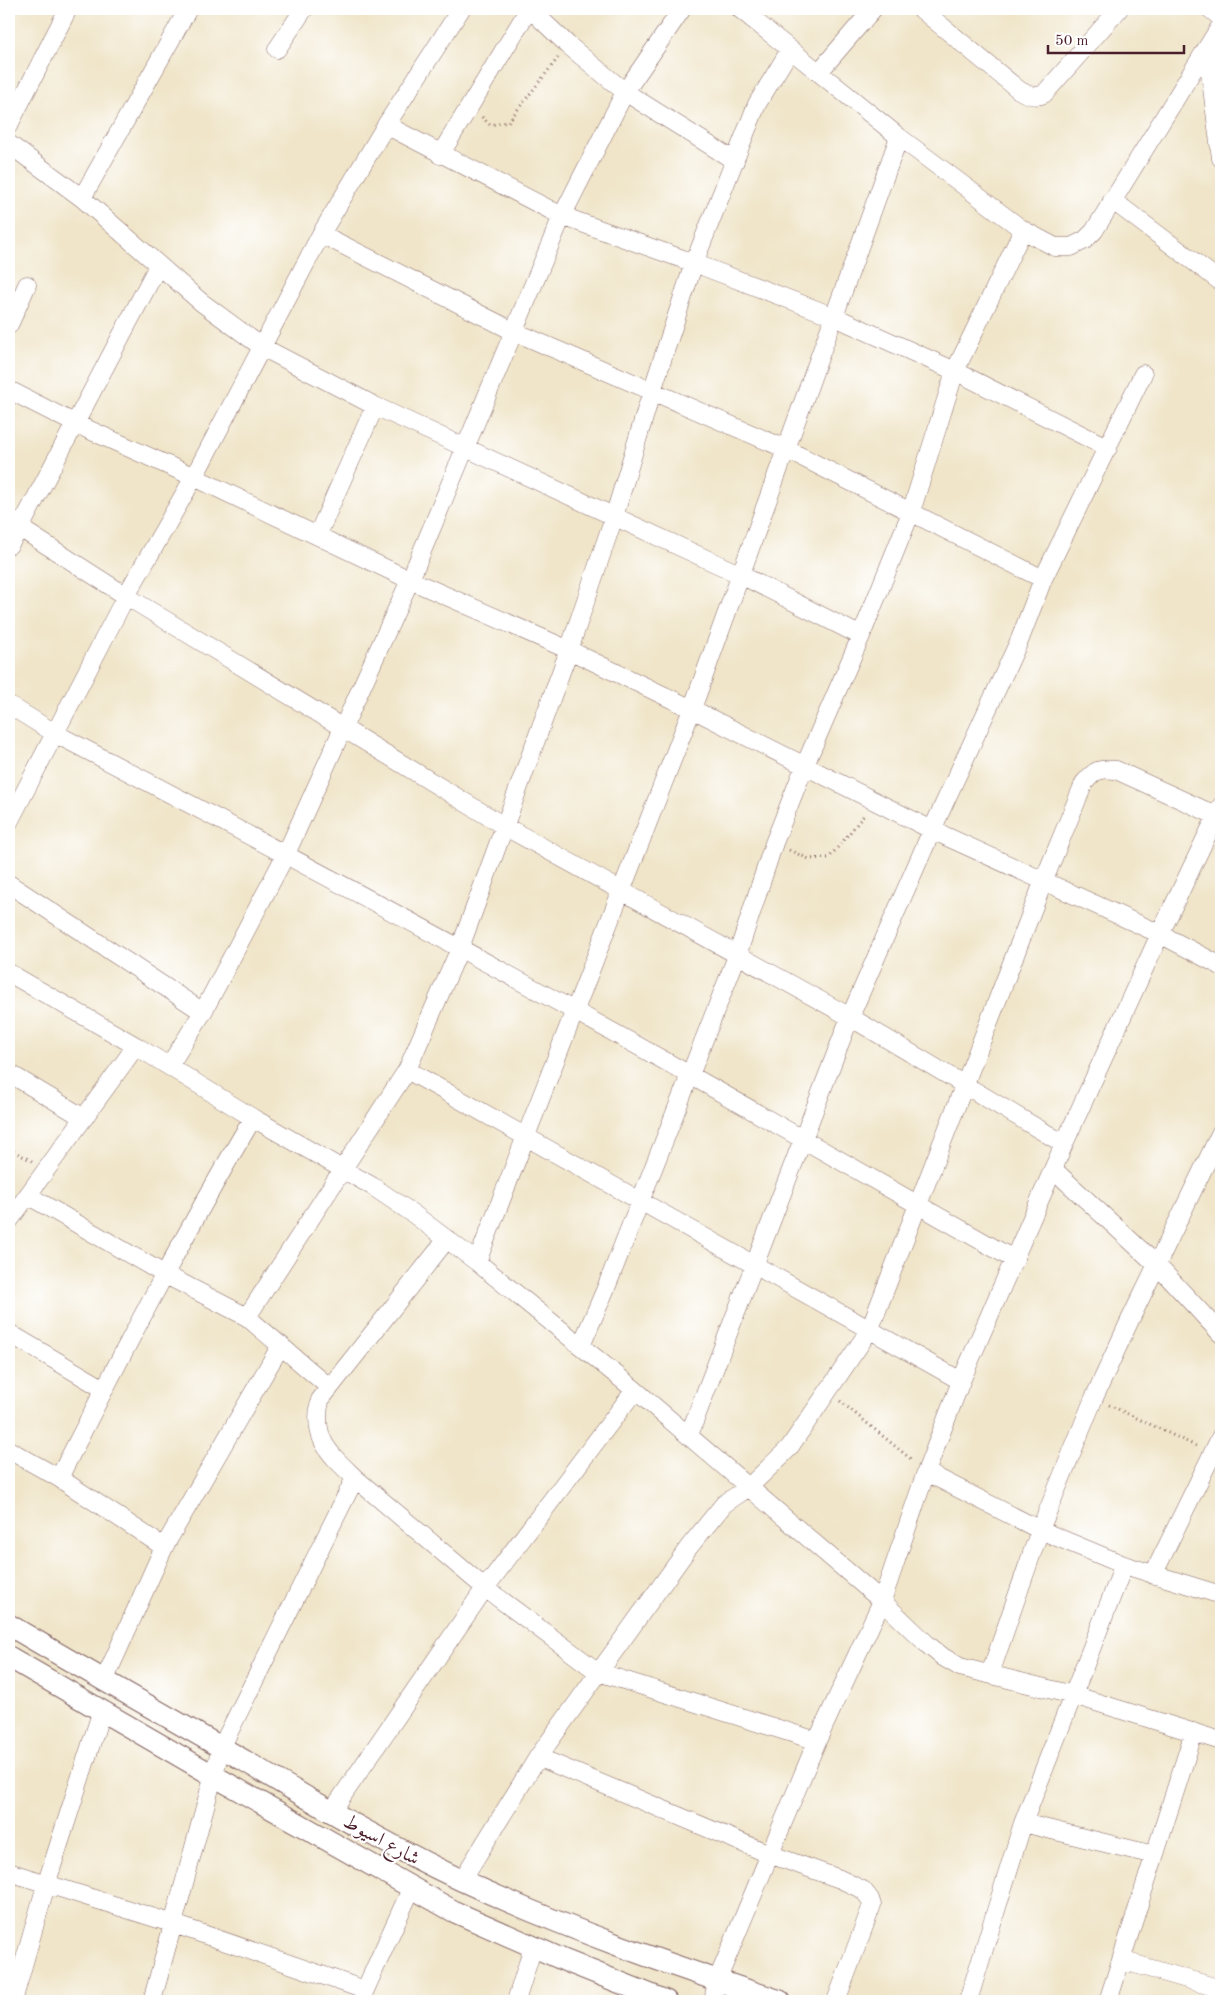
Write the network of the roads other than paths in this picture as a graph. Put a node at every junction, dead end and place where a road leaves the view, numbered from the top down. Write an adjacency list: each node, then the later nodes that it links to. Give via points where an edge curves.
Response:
1 (68, 9): 19 (street)
2 (188, 9): 27 (street)
3 (304, 9): 14 (street)
4 (461, 9): 20 (street)
5 (530, 9): 18 (street); 24 (street)
6 (682, 9): 18 (street)
7 (740, 9): 16 (street)
8 (873, 9): 17 (street)
9 (921, 9): 10 (street, via 1019,90 1033,96 1044,94)
10 (1119, 9)
11 (1210, 9): 12 (street)
12 (1221, 18)
13 (1221, 25): 15 (street)
14 (277, 48)
15 (1207, 49): 21 (street); 28 (street)
16 (790, 50): 17 (street); 26 (street, via 757,104)
17 (819, 72): 22 (street)
18 (625, 92): 26 (street); 29 (street)
19 (9, 125)
20 (386, 125): 24 (street); 31 (street)
21 (1220, 136): 25 (street)
22 (899, 137): 30 (street); 36 (street)
23 (9, 144): 27 (street)
24 (440, 155): 29 (street)
25 (1221, 158)
26 (735, 161): 32 (street)
27 (82, 198): 33 (street)
28 (1112, 200): 30 (street, via 1094,231 1071,247 1055,247); 34 (street)
29 (562, 216): 32 (street); 38 (street)
30 (1023, 230): 40 (street)
31 (320, 234): 38 (street); 39 (street)
32 (694, 262): 36 (street); 43 (street)
33 (158, 266): 39 (street); 45 (street)
34 (1221, 282)
35 (27, 285): 37 (street)
36 (834, 317): 40 (street); 48 (street)
37 (9, 325)
38 (513, 331): 43 (street); 46 (street)
39 (262, 347): 44 (street); 49 (street)
40 (956, 372): 47 (street); 50 (street)
41 (1144, 374): 47 (street)
42 (9, 390): 45 (street)
43 (652, 391): 48 (street); 51 (street)
44 (376, 406): 46 (street); 53 (street)
45 (74, 423): 49 (street); 52 (street)
46 (464, 448): 51 (street); 56 (street)
47 (1108, 448): 57 (street)
48 (786, 449): 50 (street); 55 (street)
49 (194, 477): 53 (street); 58 (street)
50 (911, 512): 57 (street); 59 (street)
51 (614, 517): 55 (street); 60 (street)
52 (15, 523): 54 (street); 58 (street)
53 (318, 534): 56 (street)
54 (9, 545)
55 (741, 575): 59 (street); 62 (street)
56 (410, 580): 60 (street); 63 (street)
57 (1044, 580): 69 (street)
58 (126, 596): 63 (street); 64 (street)
59 (861, 636): 65 (street)
60 (569, 650): 62 (street); 68 (street)
61 (9, 705): 64 (street)
62 (692, 709): 65 (street); 73 (street)
63 (343, 728): 68 (street); 70 (street)
64 (56, 734): 67 (street); 70 (street)
65 (805, 765): 69 (street); 76 (street, via 774,843)
66 (1219, 811): 71 (street, via 1116,770 1103,768 1084,783); 74 (street)
67 (9, 822)
68 (504, 826): 73 (street); 75 (street)
69 (932, 830): 71 (street); 81 (street)
70 (286, 854): 75 (street); 79 (street)
71 (1044, 880): 74 (street); 87 (street)
72 (9, 884): 79 (street)
73 (622, 890): 76 (street); 80 (street)
74 (1160, 934): 77 (street); 93 (street)
75 (460, 948): 80 (street); 84 (street)
76 (737, 956): 81 (street); 86 (street)
77 (1221, 966)
78 (9, 973): 82 (street)
79 (203, 1012): 83 (street)
80 (575, 1012): 86 (street); 90 (street)
81 (850, 1017): 87 (street); 91 (street)
82 (136, 1046): 83 (street); 88 (street)
83 (169, 1066): 89 (street)
84 (407, 1070): 90 (street); 95 (street)
85 (9, 1073): 88 (street)
86 (690, 1076): 91 (street); 97 (street)
87 (965, 1085): 93 (street); 98 (street)
88 (84, 1118): 96 (street)
89 (252, 1118): 95 (street); 105 (street)
90 (528, 1136): 97 (street); 102 (street)
91 (802, 1141): 98 (street); 103 (street)
92 (1220, 1141): 104 (street)
93 (1064, 1144): 94 (street)
94 (1054, 1170): 101 (street); 104 (street)
95 (344, 1171): 100 (street, via 372,1186); 106 (street)
96 (29, 1196): 99 (street); 105 (street)
97 (640, 1200): 103 (street); 111 (street)
98 (918, 1206): 101 (street); 107 (street)
99 (9, 1220)
100 (447, 1239): 102 (street); 113 (street)
101 (1015, 1260): 112 (street)
102 (477, 1262): 111 (street)
103 (756, 1265): 107 (street); 116 (street)
104 (1156, 1265): 109 (street); 123 (street, via 1094,1398)
105 (164, 1274): 106 (street); 114 (street)
106 (247, 1317): 110 (street)
107 (869, 1331): 112 (street); 122 (street, via 789,1448)
108 (9, 1333): 114 (street)
109 (1221, 1334)
110 (281, 1345): 113 (street); 124 (street)
111 (581, 1346): 115 (street)
112 (961, 1381): 119 (street)
113 (329, 1387): 121 (street, via 320,1400 316,1418 318,1430 332,1456)
114 (104, 1389): 120 (street)
115 (635, 1390): 116 (street); 127 (street)
116 (689, 1435): 122 (street)
117 (1221, 1436): 126 (street)
118 (9, 1450): 120 (street)
119 (926, 1472): 123 (street); 129 (street)
120 (59, 1478): 124 (street)
121 (355, 1478): 127 (street); 140 (street)
122 (749, 1487): 129 (street); 132 (street, via 715,1513)
123 (1040, 1530): 125 (street); 133 (street)
124 (164, 1547): 134 (street)
125 (1124, 1565): 126 (street); 135 (street)
126 (1153, 1574): 128 (street)
127 (485, 1588): 132 (street); 143 (street)
128 (1221, 1594)
129 (882, 1601): 133 (street, via 942,1657 960,1667); 138 (street)
130 (9, 1625): 134 (street, شارع اسيوط)
131 (9, 1656): 136 (street, شارع اسيوط)
132 (598, 1672): 138 (street); 141 (street)
133 (990, 1674): 135 (street)
134 (104, 1680): 140 (street, شارع اسيوط)
135 (1073, 1695): 137 (street); 144 (street)
136 (102, 1710): 142 (street, شارع اسيوط); 149 (street)
137 (1194, 1732): 139 (street); 146 (street)
138 (817, 1741): 145 (street)
139 (1221, 1741)
140 (221, 1748): 142 (street); 143 (street, شارع اسيوط)
141 (538, 1757): 145 (street); 148 (street)
142 (214, 1776): 150 (street, شارع اسيوط); 151 (street)
143 (332, 1812): 148 (street, شارع اسيوط)
144 (1023, 1823): 146 (street); 163 (street)
145 (769, 1854): 155 (street); 162 (street, via 840,1880 862,1890 870,1899 872,1905)
146 (1154, 1855): 153 (street)
147 (9, 1872): 149 (street)
148 (462, 1880): 155 (street, شارع اسيوط)
149 (46, 1885): 151 (street); 157 (street)
150 (412, 1887): 152 (street, شارع اسيوط, via 455,1912); 156 (street)
151 (174, 1924): 156 (street); 158 (street)
152 (533, 1947): 159 (street); 160 (street, شارع اسيوط)
153 (1121, 1960): 154 (street); 164 (street)
154 (1221, 1989)
155 (715, 1991): 161 (street, شارع اسيوط)
156 (362, 1996)
157 (13, 2001)
158 (152, 2001)
159 (516, 2001)
160 (666, 2001)
161 (780, 2001)
162 (836, 2001)
163 (968, 2001)
164 (1108, 2001)

